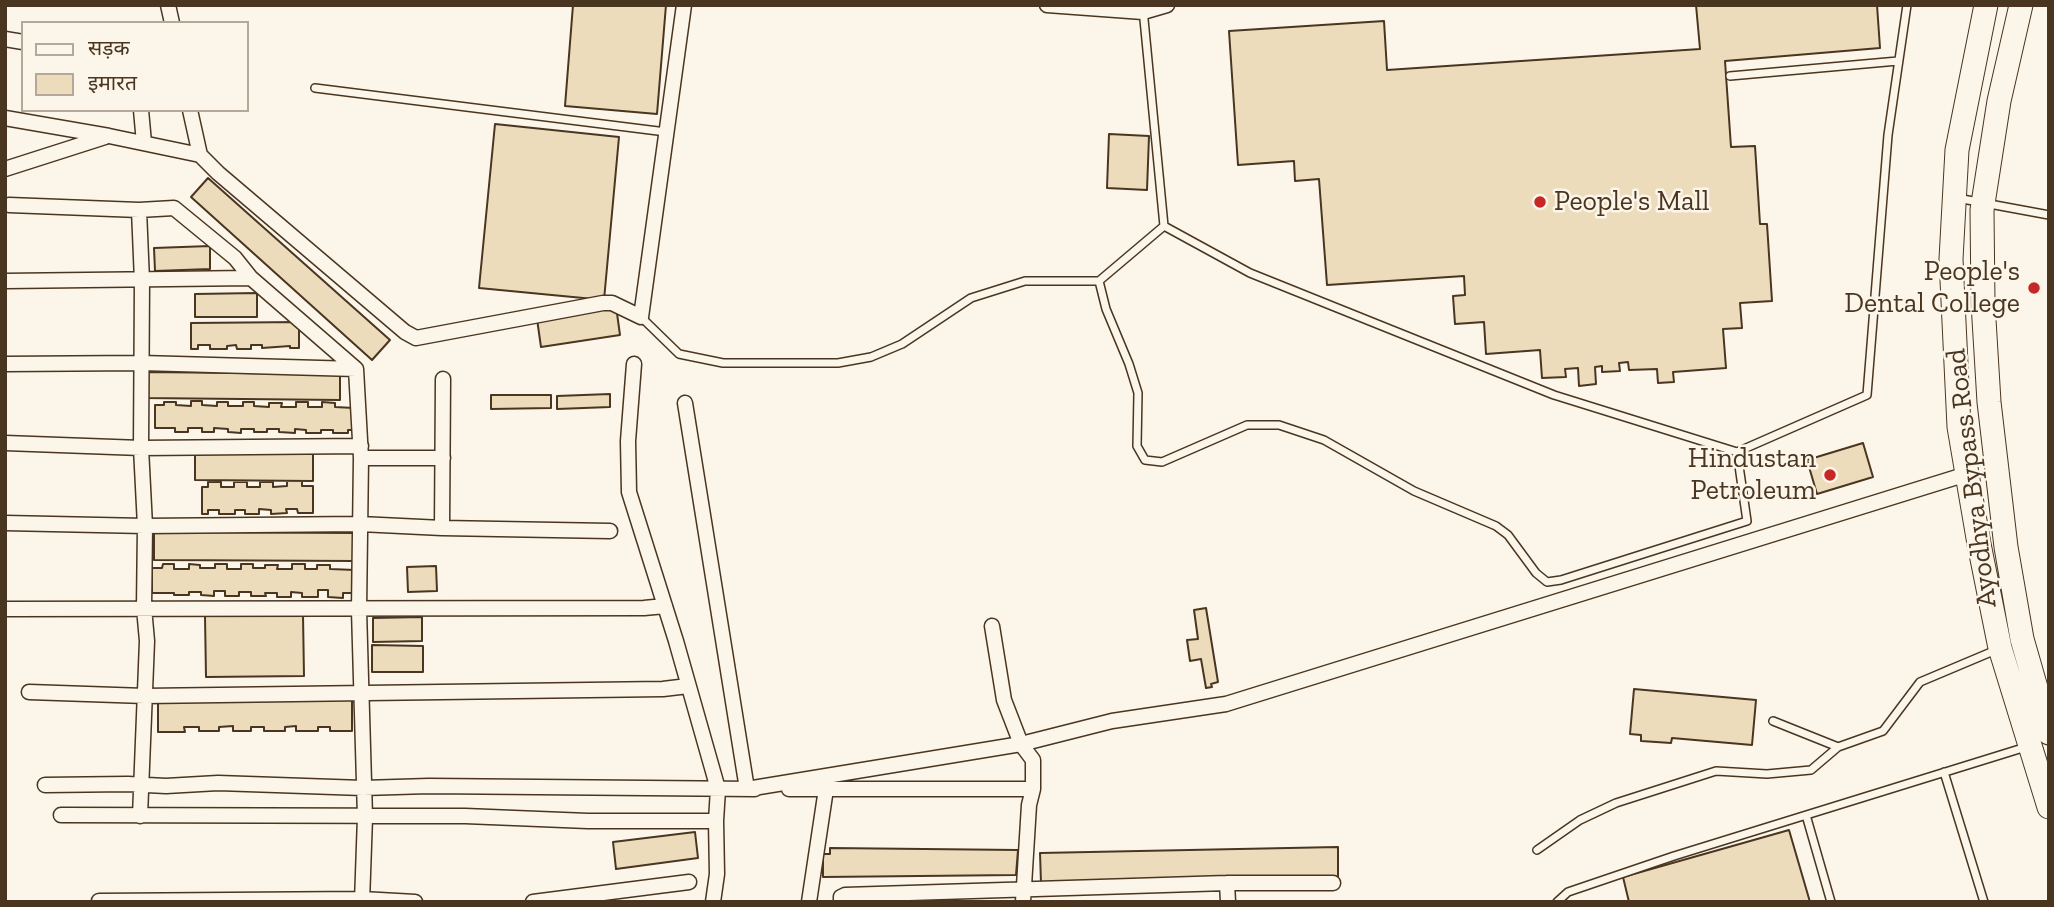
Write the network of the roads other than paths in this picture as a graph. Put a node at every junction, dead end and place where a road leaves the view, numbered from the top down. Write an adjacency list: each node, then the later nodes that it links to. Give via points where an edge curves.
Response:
1 (684, 5): 14 (street)
2 (1047, 5): 7 (street)
3 (1167, 5): 7 (street)
4 (1907, 5): 8 (lane)
5 (1986, 5): 19 (main road, Ayodhya Bypass Road, via 1957,150)
6 (2021, 5): 20 (main road, Ayodhya Bypass Road, via 1999,100)
7 (1143, 9): 24 (lane)
8 (1898, 61): 9 (lane); 41 (lane, via 1867,395)
9 (1730, 76)
10 (315, 88): 14 (lane)
11 (141, 112): 16 (street)
12 (190, 112): 17 (street)
13 (5, 118): 15 (street)
14 (667, 132): 29 (street)
15 (109, 136): 16 (street); 18 (street)
16 (144, 143): 17 (street)
17 (200, 155): 29 (street, via 416,338 603,303)
18 (5, 169)
19 (1954, 198): 20 (lane); 37 (main road, Ayodhya Bypass Road, via 1951,259)
20 (1983, 202): 23 (lane); 36 (main road, Ayodhya Bypass Road, via 1983,303)
21 (9, 205): 22 (street)
22 (139, 210): 25 (street, via 174,208 235,258); 27 (street)
23 (2049, 215)
24 (1164, 226): 28 (lane); 41 (lane, via 1250,273 1554,395)
25 (251, 278): 27 (street); 33 (street)
26 (5, 281): 27 (street)
27 (142, 281): 30 (street)
28 (1099, 281): 29 (lane, via 1025,281 971,298 902,344 871,357 838,363 723,363 679,354); 41 (lane, via 1138,393 1137,446 1145,460 1162,462 1247,425 1279,425 1324,440 1414,491 1496,526 1547,582 1747,521)
29 (641, 317)
30 (141, 363): 31 (street); 33 (street); 39 (street)
31 (5, 364)
32 (634, 364): 49 (street, via 629,492)
33 (356, 369): 40 (street)
34 (443, 379): 42 (street)
35 (685, 403): 69 (street)
36 (1991, 422): 37 (main road); 53 (main road, Ayodhya Bypass Road)
37 (1959, 427): 43 (main road, Ayodhya Bypass Road)
38 (5, 443): 39 (street)
39 (141, 448): 40 (street); 46 (street)
40 (361, 452): 42 (street); 45 (street)
41 (1737, 452)
42 (443, 458): 47 (street)
43 (1967, 474): 55 (main road, Ayodhya Bypass Road); 62 (street, via 1226,704 1112,721)
44 (5, 523): 46 (street)
45 (360, 524): 46 (street); 47 (street); 52 (street)
46 (145, 526): 50 (street)
47 (442, 528): 48 (street)
48 (610, 531)
49 (664, 606): 52 (street); 56 (street)
50 (144, 608): 51 (street); 52 (street); 59 (street)
51 (5, 609)
52 (359, 610): 58 (street)
53 (2019, 622): 55 (main road); 61 (main road, Ayodhya Bypass Road)
54 (992, 626): 62 (street, via 1004,700)
55 (1998, 638): 61 (main road, Ayodhya Bypass Road); 63 (lane, via 1920,682 1883,731)
56 (688, 686): 58 (street); 68 (street)
57 (29, 692): 59 (street)
58 (361, 692): 59 (street); 67 (street)
59 (145, 696): 66 (street)
60 (1773, 722): 63 (lane)
61 (2039, 739): 64 (lane); 72 (main road, Ayodhya Bypass Road)
62 (1021, 744): 69 (street); 71 (street, via 1033,760)
63 (1838, 747): 78 (lane, via 1811,770 1767,774 1716,771 1616,803 1580,820)
64 (1944, 772): 74 (lane); 95 (lane)
65 (45, 785): 66 (street)
66 (141, 785): 67 (street); 75 (street)
67 (363, 788): 68 (street); 76 (street)
68 (718, 789): 69 (street); 77 (street)
69 (747, 789): 70 (street)
70 (826, 789): 71 (street); 90 (street)
71 (1033, 789): 82 (street)
72 (2049, 807)
73 (61, 815): 75 (street)
74 (1806, 815): 93 (lane, via 1567,892); 94 (lane)
75 (140, 816): 76 (street)
76 (365, 817): 77 (street); 84 (street)
77 (716, 821): 89 (street)
78 (1537, 850)
79 (689, 882): 83 (street)
80 (1227, 883): 81 (street); 82 (street); 92 (street)
81 (1333, 883)
82 (1023, 896): 91 (street, via 845,895)
83 (574, 899): 88 (street)
84 (362, 900): 86 (street); 87 (street)
85 (99, 901): 86 (street)
86 (187, 901)
87 (415, 902)
88 (533, 902)
89 (713, 902)
90 (809, 902)
91 (841, 902)
92 (1228, 902)
93 (1556, 902)
94 (1831, 902)
95 (1984, 902)

